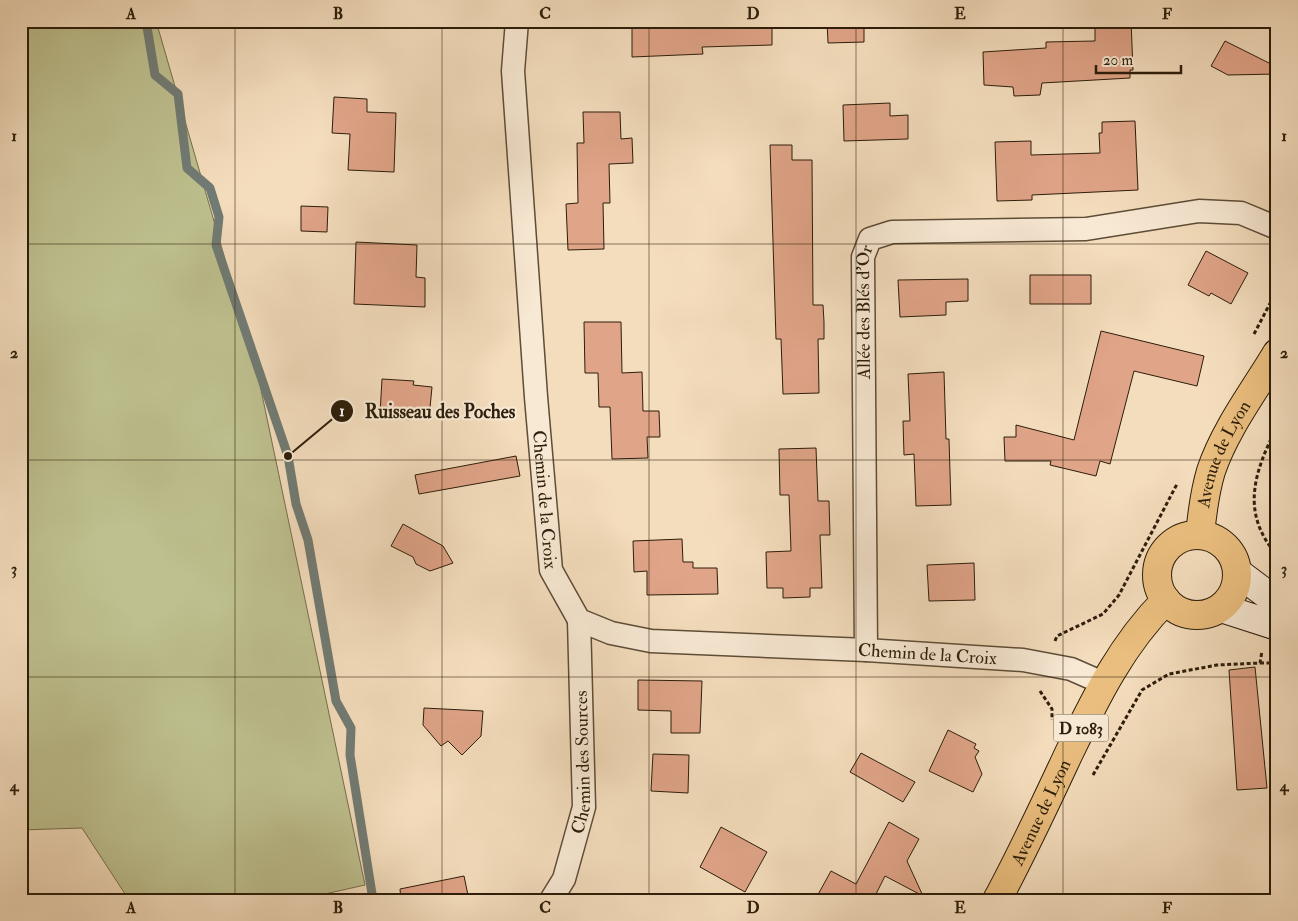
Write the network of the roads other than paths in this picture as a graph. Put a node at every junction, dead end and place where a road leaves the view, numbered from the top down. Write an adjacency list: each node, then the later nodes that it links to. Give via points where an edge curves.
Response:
1 (517, 21): 9 (street, Chemin de la Croix, via 513,71 536,398 552,570)
2 (1277, 228): 10 (street, Allée des Blés d'Or, via 1241,213 1199,211 1086,229 892,232 870,239 863,256)
3 (1277, 353): 4 (main road, Avenue de Lyon, via 1229,434 1212,470)
4 (1200, 535): 5 (main road, via 1214,538 1226,547); 6 (main road, via 1178,539 1161,557 1158,582)
5 (1237, 572): 7 (main road, via 1236,586); 8 (street)
6 (1166, 600): 7 (main road, via 1175,608 1198,616); 11 (main road, Avenue de Lyon / D 1083, via 1142,625)
7 (1221, 608): 8 (street)
8 (1273, 617)
9 (579, 620): 10 (street, Chemin de la Croix, via 611,633 651,641); 12 (street, Chemin des Sources, via 584,807 564,879)
10 (866, 650): 11 (street, Chemin de la Croix, via 1024,660 1071,669)
11 (1103, 683): 13 (main road, Avenue de Lyon / D 1083)
12 (551, 900)
13 (997, 900)

